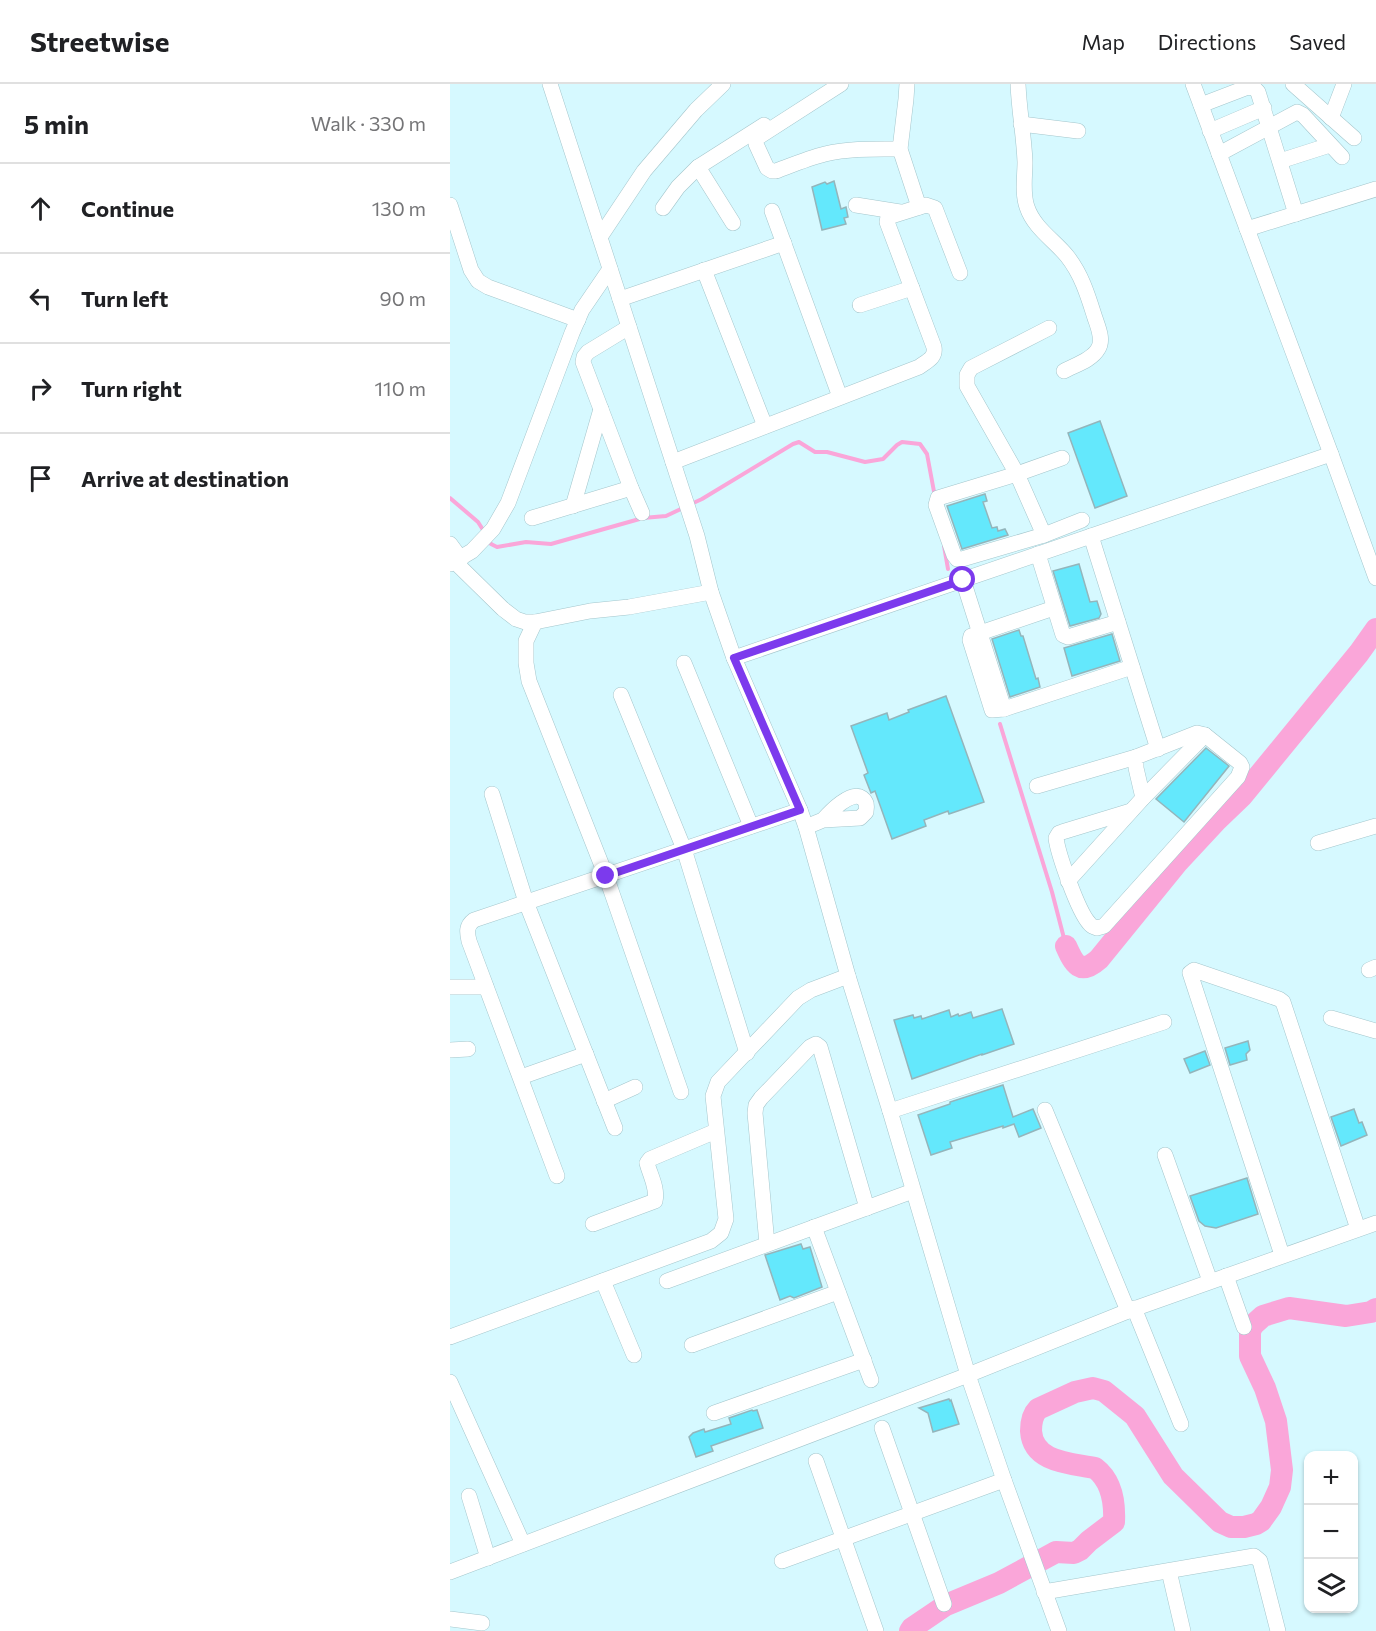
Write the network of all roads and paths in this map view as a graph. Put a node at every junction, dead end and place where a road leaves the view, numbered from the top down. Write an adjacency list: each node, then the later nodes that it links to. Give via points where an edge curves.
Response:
1 (550, 84): 34 (street)
2 (723, 84): 34 (street, via 644,171)
3 (826, 84): 23 (street)
4 (841, 84): 19 (street, via 758,138 756,144 767,168 776,171 824,154)
5 (907, 84): 19 (street)
6 (1018, 84): 13 (street)
7 (1193, 84): 10 (street)
8 (1344, 84): 12 (street)
9 (1301, 87): 12 (street)
10 (1201, 105): 11 (street, via 1248,87 1258,92); 16 (street)
11 (1264, 108): 14 (street); 16 (street)
12 (1331, 118): 17 (street)
13 (1021, 124): 15 (street); 45 (street, via 1026,206 1035,223 1079,273 1100,332 1097,352)
14 (1270, 126): 18 (street, via 1297,112); 20 (street); 22 (street)
15 (1078, 131)
16 (1210, 131): 20 (street)
17 (1354, 138)
18 (1330, 145): 21 (street); 22 (street)
19 (900, 148): 27 (street)
20 (1219, 154): 33 (street)
21 (1342, 157)
22 (1280, 161): 31 (street)
23 (698, 167): 28 (street); 32 (street)
24 (1376, 189): 31 (street)
25 (450, 205): 42 (street, via 478,281)
26 (856, 205): 30 (street)
27 (919, 207): 30 (street); 38 (street, via 934,208)
28 (663, 208)
29 (772, 211): 35 (street)
30 (903, 212): 39 (street, via 888,217 887,222)
31 (1296, 214): 33 (street)
32 (733, 223)
33 (1247, 229): 49 (street)
34 (600, 237): 36 (street)
35 (784, 243): 37 (street); 46 (street)
36 (610, 269): 40 (street); 42 (street)
37 (704, 270): 40 (street); 48 (street)
38 (960, 273)
39 (912, 288): 41 (street); 46 (street, via 934,347 932,358 919,367)
40 (620, 299): 43 (street)
41 (860, 305)
42 (578, 320): 63 (street, via 508,503 493,529)
43 (629, 327): 47 (street, via 584,357); 51 (street)
44 (1049, 328): 52 (street, via 971,368 966,375 967,386)
45 (1064, 371)
46 (840, 397): 48 (street)
47 (601, 409): 53 (street); 54 (street)
48 (765, 426): 51 (street)
49 (1331, 454): 59 (street); 64 (street)
50 (1062, 458): 52 (street)
51 (673, 462): 66 (street)
52 (1017, 474): 58 (street); 60 (street, via 936,501 957,558)
53 (631, 488): 54 (street); 55 (street)
54 (573, 506): 56 (street)
55 (642, 513)
56 (532, 518)
57 (1082, 520): 58 (street)
58 (1044, 535): 60 (street)
59 (1092, 536): 62 (street); 69 (street)
60 (1019, 541): 62 (street)
61 (450, 544): 63 (street)
62 (1031, 557): 65 (street); 67 (street)
63 (459, 559): 68 (street, via 503,609 516,619)
64 (1376, 578)
65 (963, 580): 70 (street); 71 (street)
66 (711, 592): 68 (street); 71 (street)
67 (1054, 608): 69 (street, via 1063,636); 70 (street)
68 (535, 622): 89 (street, via 526,641 529,681)
69 (1118, 622): 73 (street)
70 (980, 632): 73 (street, via 1004,709)
71 (734, 658): 81 (street)
72 (684, 663): 84 (street)
73 (1132, 667): 76 (street)
74 (621, 695): 88 (street)
75 (1205, 735): 76 (street, via 1197,733); 80 (street); 90 (street, via 1240,763 1241,772 1104,926 1091,926 1086,920)
76 (1158, 749): 77 (street)
77 (1136, 757): 78 (street); 80 (street)
78 (1037, 786)
79 (492, 794): 91 (street)
80 (1143, 798): 82 (street)
81 (800, 810): 84 (street); 86 (street)
82 (1131, 811): 90 (street); 90 (street, via 1059,833 1057,842)
83 (823, 820): 86 (street)
84 (751, 826): 88 (street)
85 (1376, 826): 87 (street)
86 (806, 827): 92 (street)
87 (1318, 843)
88 (684, 849): 89 (street); 100 (street)
89 (606, 876): 91 (street); 104 (street)
90 (1068, 881)
91 (526, 902): 94 (street, via 469,923 469,941); 101 (street)
92 (848, 976): 100 (street, via 798,998); 107 (street)
93 (450, 987): 94 (street)
94 (486, 987): 102 (street)
95 (1331, 1018): 97 (street)
96 (1164, 1022): 107 (street)
97 (1376, 1031)
98 (468, 1049): 99 (street)
99 (450, 1050)
100 (747, 1053): 109 (street, via 714,1089)
101 (586, 1054): 102 (street); 105 (street)
102 (520, 1077): 111 (street)
103 (635, 1087): 105 (street)
104 (681, 1092)
105 (604, 1101): 108 (street)
106 (1045, 1110): 125 (street)
107 (890, 1111): 112 (street)
108 (615, 1128)
109 (716, 1131): 115 (street, via 650,1159 647,1163 656,1191 655,1201); 121 (street, via 726,1220 721,1233 711,1241)
110 (1165, 1155): 123 (street)
111 (557, 1176)
112 (913, 1191): 113 (street); 131 (street)
113 (867, 1208): 116 (street); 118 (street, via 816,1044 756,1105)
114 (1376, 1223): 117 (street)
115 (593, 1224)
116 (814, 1227): 118 (street); 124 (street)
117 (1358, 1229): 119 (street); 119 (street, via 1283,1002 1194,970 1190,973)
118 (766, 1244): 122 (street)
119 (1282, 1255): 120 (street)
120 (1226, 1276): 123 (street); 126 (street)
121 (603, 1281): 127 (street); 129 (street)
122 (667, 1281)
123 (1210, 1281): 125 (street)
124 (838, 1292): 128 (street); 130 (street)
125 (1131, 1310): 131 (street); 135 (street)
126 (1244, 1327)
127 (450, 1337)
128 (692, 1345)
129 (634, 1355)
130 (864, 1360): 132 (street); 134 (street)
131 (969, 1375): 138 (street); 142 (street)
132 (872, 1380)
133 (450, 1382): 142 (street)
134 (714, 1413)
135 (1181, 1424)
136 (882, 1428): 140 (street)
137 (816, 1461): 141 (street)
138 (1004, 1480): 140 (street); 147 (street)
139 (469, 1496): 143 (street)
140 (913, 1513): 141 (street); 148 (street)
141 (843, 1538): 144 (street); 151 (street)
142 (523, 1545): 143 (street)
143 (488, 1558): 146 (street)
144 (782, 1560)
145 (1169, 1571): 147 (street); 153 (street); 154 (street, via 1258,1558)
146 (450, 1572)
147 (1042, 1586): 152 (street)
148 (944, 1604)
149 (450, 1618): 150 (street)
150 (482, 1623)
151 (876, 1631)
152 (1059, 1631)
153 (1183, 1631)
154 (1278, 1631)

